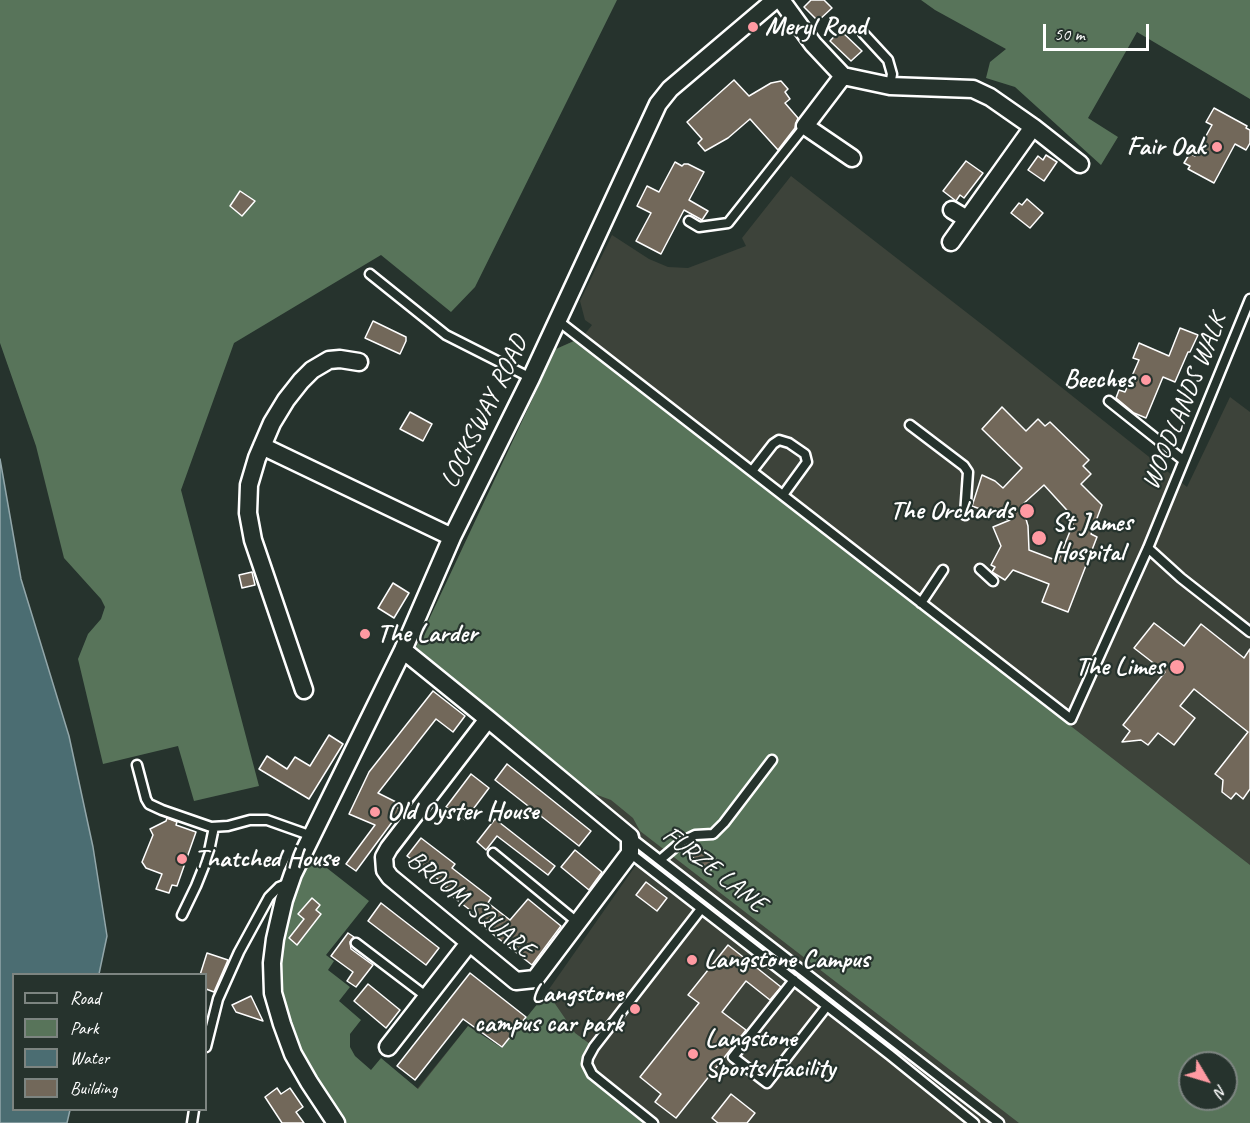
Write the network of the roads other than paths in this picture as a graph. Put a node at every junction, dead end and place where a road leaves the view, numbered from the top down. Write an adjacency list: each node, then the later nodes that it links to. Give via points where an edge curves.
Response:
1 (775, 0): 16 (street, LOCKSWAY ROAD, via 670,89 658,104)
2 (781, 0): 4 (street, via 813,44)
3 (863, 33): 5 (lane, via 888,60)
4 (843, 76): 5 (street); 6 (street)
5 (890, 86): 7 (street, via 973,89)
6 (805, 126): 8 (street); 12 (lane, via 728,223 699,227)
7 (1033, 128): 9 (street); 11 (street)
8 (852, 158)
9 (1080, 164)
10 (952, 210): 11 (street)
11 (967, 219): 13 (street)
12 (689, 221)
13 (951, 242)
14 (370, 274): 18 (lane, via 446,335)
15 (1250, 299): 22 (lane, WOODLANDS WALK)
16 (557, 319): 18 (street, LOCKSWAY ROAD); 23 (lane)
17 (359, 362): 21 (street, via 334,359 312,370 286,400)
18 (531, 378): 26 (street, LOCKSWAY ROAD)
19 (1109, 401): 22 (lane)
20 (910, 425): 25 (lane, via 968,472)
21 (262, 446): 26 (street); 34 (street, via 249,485 249,523)
22 (1182, 460): 27 (lane, WOODLANDS WALK)
23 (752, 471): 24 (lane); 24 (lane, via 779,440 797,448 807,462)
24 (783, 495): 31 (lane)
25 (965, 515)
26 (452, 537): 33 (street, LOCKSWAY ROAD)
27 (1148, 548): 31 (lane, WOODLANDS WALK, via 1071,719); 32 (lane)
28 (980, 569): 30 (lane)
29 (943, 570): 31 (lane)
30 (993, 581)
31 (921, 603)
32 (1250, 632)
33 (403, 650): 35 (street, FURZE LANE); 39 (street, LOCKSWAY ROAD)
34 (304, 690)
35 (488, 719): 40 (street, FURZE LANE); 48 (street, BROOM SQUARE, via 384,857 390,877)
36 (772, 760): 42 (lane, via 713,834 694,835)
37 (137, 765): 38 (lane, via 149,804)
38 (214, 827): 39 (lane, via 267,820); 45 (lane, via 208,856)
39 (312, 836): 43 (street, LOCKSWAY ROAD)
40 (630, 845): 42 (lane, FURZE LANE); 44 (lane); 46 (street, BROOM SQUARE)
41 (493, 853): 46 (lane)
42 (660, 860): 57 (lane, FURZE LANE)
43 (290, 883): 52 (lane, via 269,897 239,952 218,999); 54 (street, LOCKSWAY ROAD, via 275,939 273,993 293,1054)
44 (701, 909): 49 (lane); 55 (lane, via 588,1058 592,1074)
45 (182, 915)
46 (577, 922): 48 (street, BROOM SQUARE, via 535,979 516,981)
47 (356, 943): 50 (lane)
48 (469, 943): 50 (street)
49 (794, 980): 51 (lane); 51 (lane, via 733,1057 767,1083)
50 (427, 997): 53 (street)
51 (827, 1006): 56 (lane)
52 (207, 1043)
53 (388, 1047)
54 (336, 1123)
55 (653, 1123)
56 (974, 1123)
57 (999, 1123)

